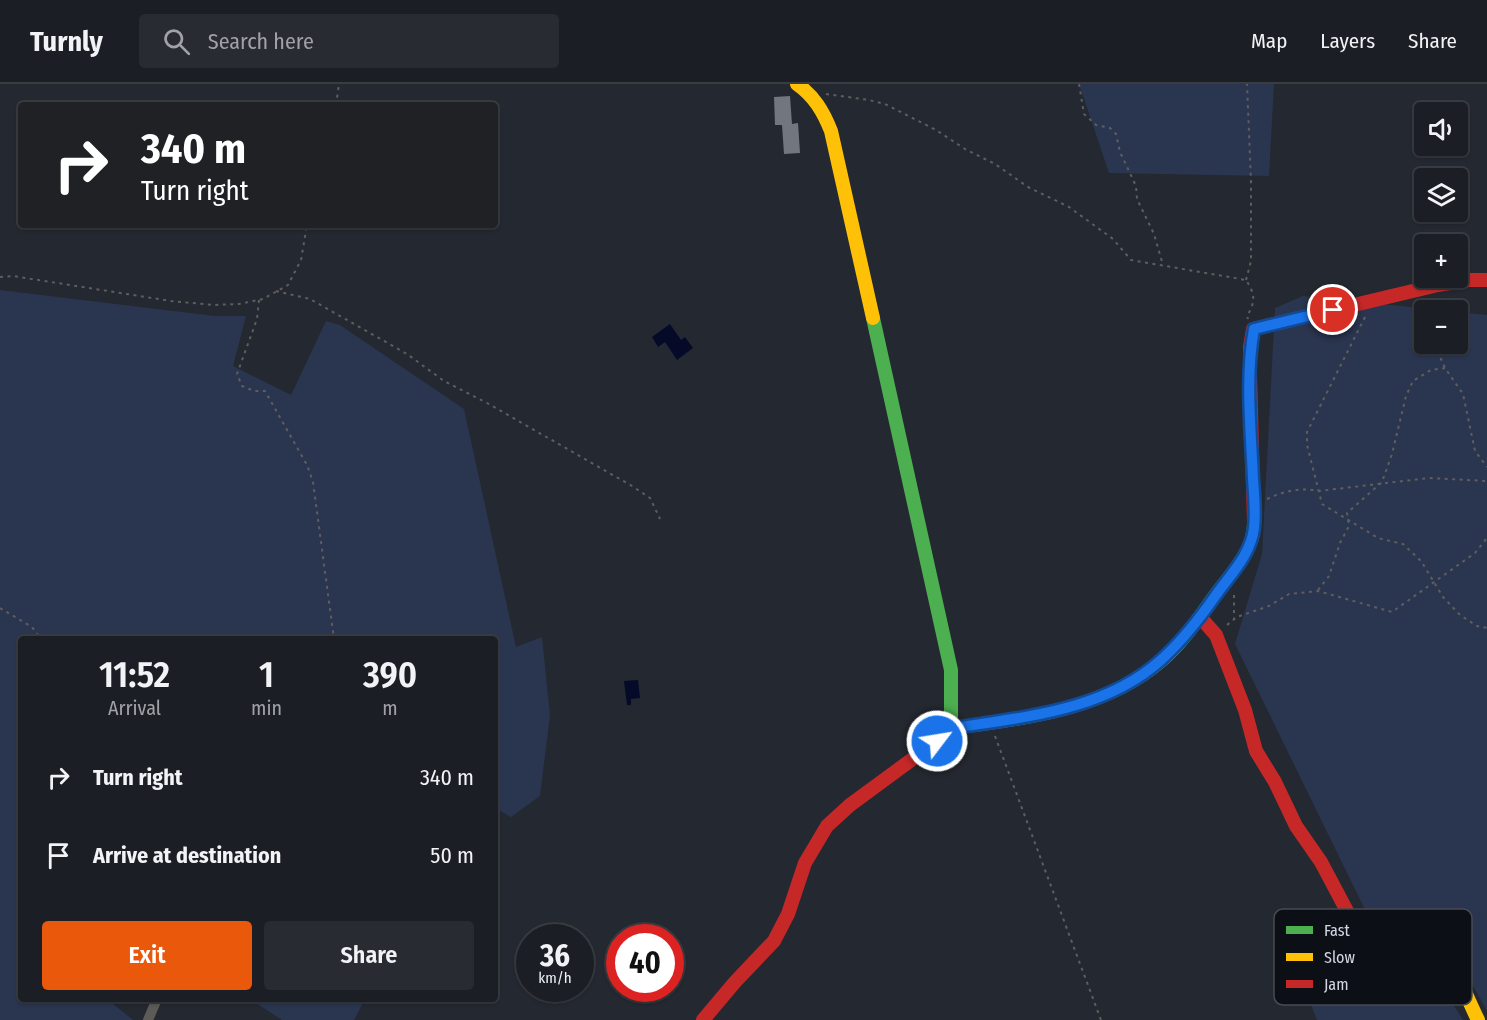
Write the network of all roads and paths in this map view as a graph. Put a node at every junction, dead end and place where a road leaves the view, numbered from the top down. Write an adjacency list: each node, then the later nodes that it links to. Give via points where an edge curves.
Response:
1 (339, 84): 6 (path)
2 (797, 84): 5 (street)
3 (1079, 84): 8 (path, via 1084,114 1116,134)
4 (1247, 84): 10 (path, via 1251,261)
5 (816, 99): 8 (path, via 829,93 899,110 1069,207 1106,234 1131,260); 37 (street, via 831,131 951,670)
6 (336, 102)
7 (306, 228): 12 (path, via 301,260 288,285)
8 (1164, 266): 10 (path)
9 (0, 277): 13 (path, via 171,302 213,305)
10 (1246, 280): 15 (path, via 1255,300 1247,316)
11 (1487, 280): 14 (street, via 1454,282)
12 (276, 291): 13 (path); 23 (path, via 310,299 407,354 444,381 632,486 650,498)
13 (259, 300): 35 (path, via 257,319 237,374 242,386 265,391 307,465 320,523)
14 (1373, 301): 15 (street); 21 (path, via 1307,432)
15 (1254, 329): 22 (street, via 1250,374)
16 (1439, 354): 17 (path)
17 (1445, 368): 18 (path, via 1463,394 1475,451); 20 (path, via 1431,370 1413,381)
18 (1487, 467)
19 (1487, 481): 20 (path, via 1429,478)
20 (1380, 485): 21 (path); 24 (path, via 1347,513)
21 (1319, 491): 22 (path, via 1307,488 1282,493); 24 (path, via 1322,504)
22 (1254, 505): 26 (street, via 1251,542)
23 (660, 519)
24 (1348, 520): 27 (path, via 1378,538 1403,544); 28 (path, via 1329,576)
25 (1487, 538): 27 (path, via 1475,553)
26 (1227, 580): 30 (street); 31 (path, via 1234,592)
27 (1435, 582): 28 (path, via 1392,612); 32 (path, via 1460,615)
28 (1318, 591): 31 (path, via 1289,594)
29 (0, 608): 34 (path, via 32,627)
30 (1200, 617): 33 (street); 36 (street, via 1160,661 1117,689 1062,709)
31 (1234, 619): 33 (path)
32 (1487, 628)
33 (1216, 635): 38 (street, via 1256,751)
34 (39, 636)
35 (334, 636)
36 (990, 722): 37 (street); 43 (path)
37 (948, 729): 42 (street, via 827,826 805,863 788,914 774,941)
38 (1344, 909)
39 (156, 1002): 41 (street)
40 (1470, 1005): 44 (street)
41 (148, 1020)
42 (704, 1020)
43 (1101, 1020)
44 (1478, 1020)

